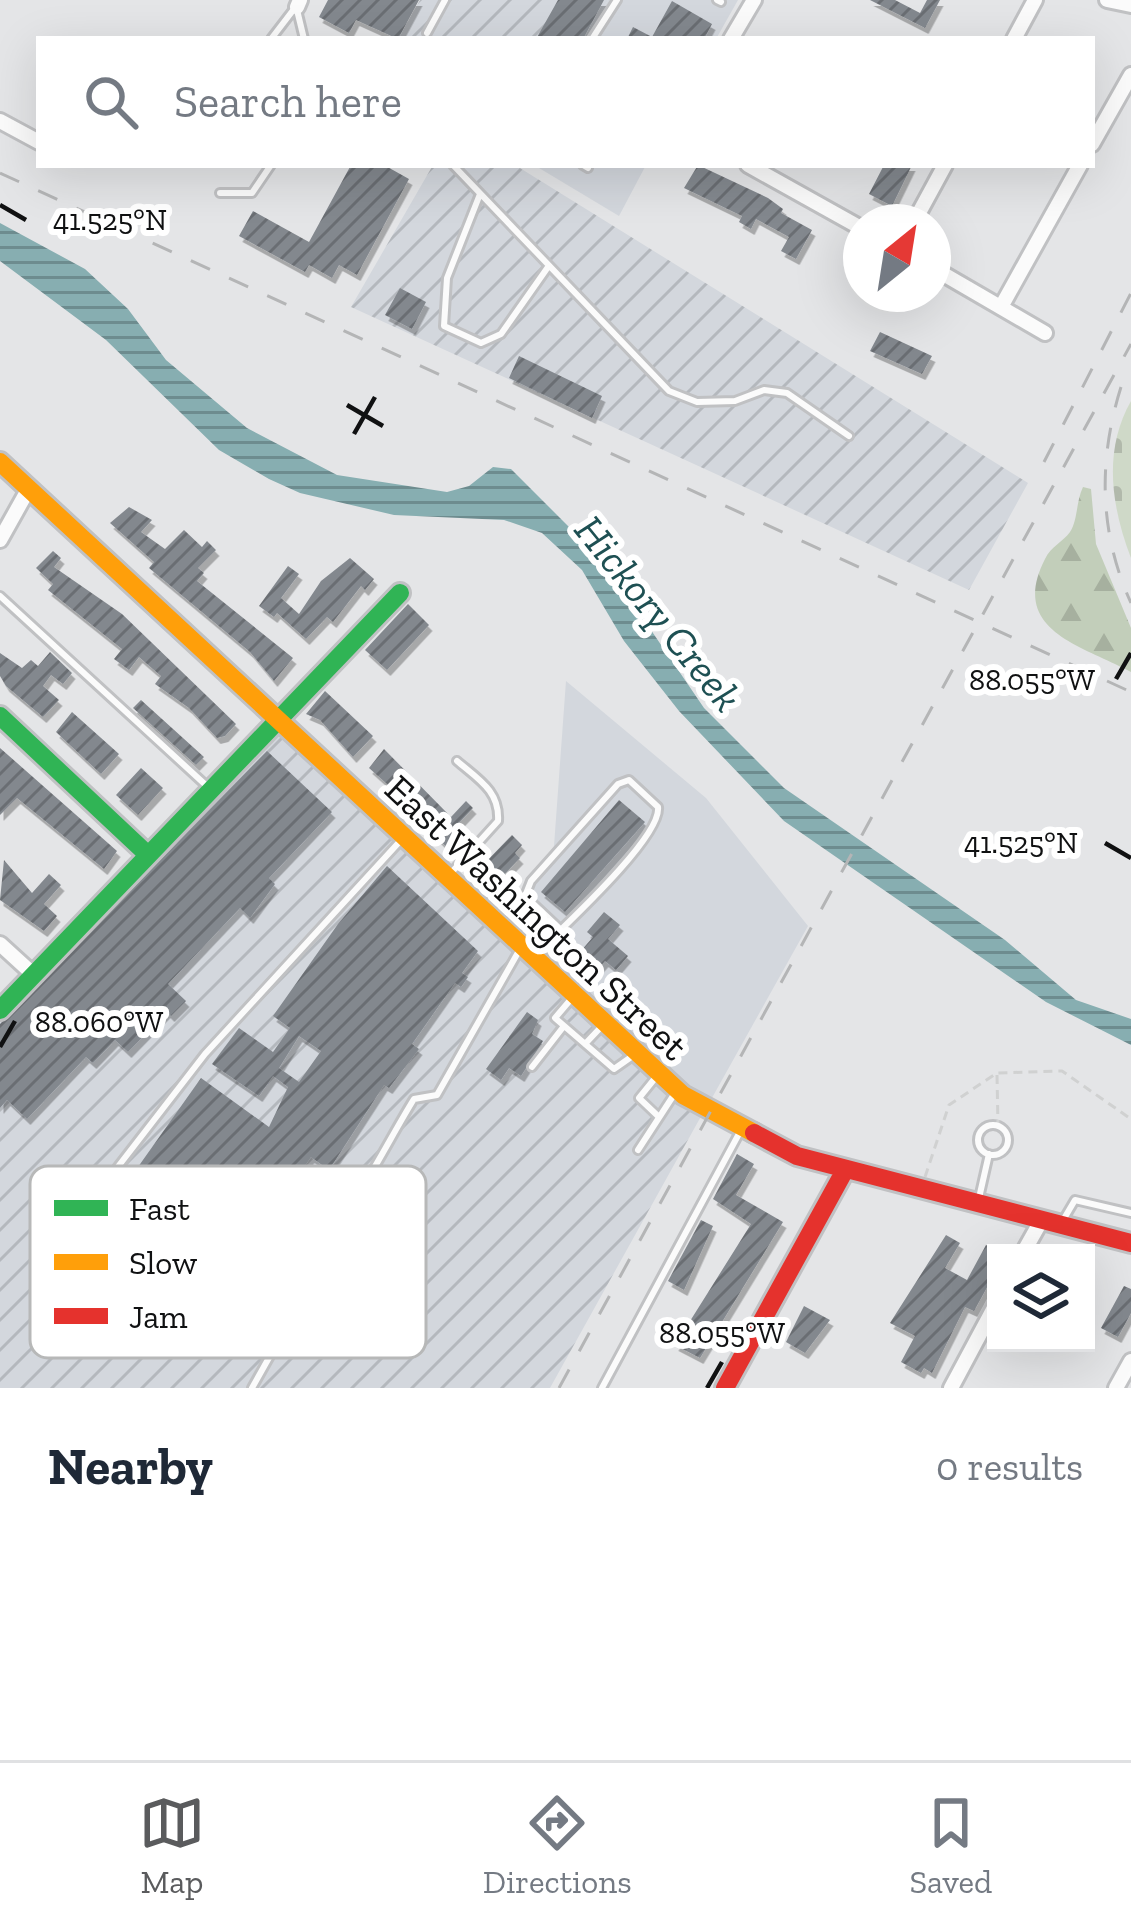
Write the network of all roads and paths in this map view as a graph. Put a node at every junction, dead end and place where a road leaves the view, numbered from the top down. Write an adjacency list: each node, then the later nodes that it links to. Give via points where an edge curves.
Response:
1 (445, 0): 8 (lane)
2 (617, 0): 11 (lane)
3 (754, 0): 12 (street)
4 (1035, 0): 13 (street)
5 (1107, 0): 7 (street)
6 (298, 3): 9 (lane); 10 (lane)
7 (1131, 5)
8 (427, 33)
9 (273, 36)
10 (304, 36)
11 (594, 36)
12 (733, 36)
13 (1016, 36)
14 (1131, 75): 16 (street)
15 (0, 122): 17 (street)
16 (1095, 139)
17 (36, 140)
18 (269, 168): 23 (lane, via 252,193)
19 (457, 168): 24 (lane)
20 (753, 168): 26 (street)
21 (943, 168): 25 (street)
22 (1078, 168): 29 (street)
23 (220, 193)
24 (480, 194): 27 (lane); 27 (lane, via 447,278 444,326 481,344 501,334)
25 (924, 204)
26 (843, 218)
27 (548, 267): 31 (lane, via 669,392 697,402 787,393)
28 (951, 278): 29 (street)
29 (1001, 307): 30 (street)
30 (1045, 333)
31 (849, 436)
32 (0, 462): 33 (street, East Washington Street)
33 (28, 490): 34 (street); 38 (street, East Washington Street)
34 (0, 540)
35 (400, 593): 38 (street)
36 (0, 596): 40 (lane)
37 (0, 716): 42 (street)
38 (278, 721): 40 (street); 41 (street, East Washington Street)
39 (457, 761): 43 (lane, via 488,787 498,821)
40 (210, 789): 42 (street)
41 (402, 839): 43 (street, East Washington Street); 64 (lane, via 205,1054)
42 (147, 854): 47 (street)
43 (445, 880): 46 (street, East Washington Street)
44 (560, 929): 44 (lane, via 659,818 658,807 629,780 531,880 524,896); 46 (lane)
45 (0, 944): 47 (street)
46 (525, 954): 48 (street, East Washington Street); 65 (lane, via 437,1095 414,1099)
47 (34, 975): 49 (street)
48 (572, 998): 50 (lane, via 555,1018); 51 (street, East Washington Street)
49 (0, 1010)
50 (564, 1026): 52 (lane); 54 (lane)
51 (602, 1026): 52 (lane); 53 (street, East Washington Street)
52 (585, 1044): 53 (lane, via 619,1071)
53 (634, 1055): 56 (street, East Washington Street)
54 (532, 1067)
55 (997, 1072): 59 (path, via 1062,1071); 60 (path); 67 (path, via 949,1105)
56 (657, 1075): 57 (street, East Washington Street); 58 (lane, via 639,1098)
57 (677, 1090): 58 (lane); 61 (street, East Washington Street)
58 (659, 1117): 62 (lane)
59 (1131, 1119)
60 (998, 1126): 63 (lane, via 1008,1142); 63 (lane, via 980,1133)
61 (741, 1130): 66 (street, East Washington Street); 78 (lane)
62 (638, 1150)
63 (989, 1154): 68 (lane)
64 (118, 1166)
65 (372, 1166)
66 (845, 1170): 67 (street, East Washington Street); 79 (street)
67 (922, 1190): 68 (street, East Washington Street)
68 (977, 1204): 70 (street, East Washington Street)
69 (1131, 1213): 71 (lane, via 1075,1200)
70 (1040, 1221): 71 (street, East Washington Street); 73 (street)
71 (1061, 1226): 72 (street, East Washington Street)
72 (1131, 1243)
73 (1028, 1244)
74 (987, 1321): 80 (street)
75 (269, 1358): 77 (lane)
76 (1131, 1361): 81 (street)
77 (252, 1388)
78 (602, 1388)
79 (725, 1388)
80 (951, 1388)
81 (1116, 1388)

